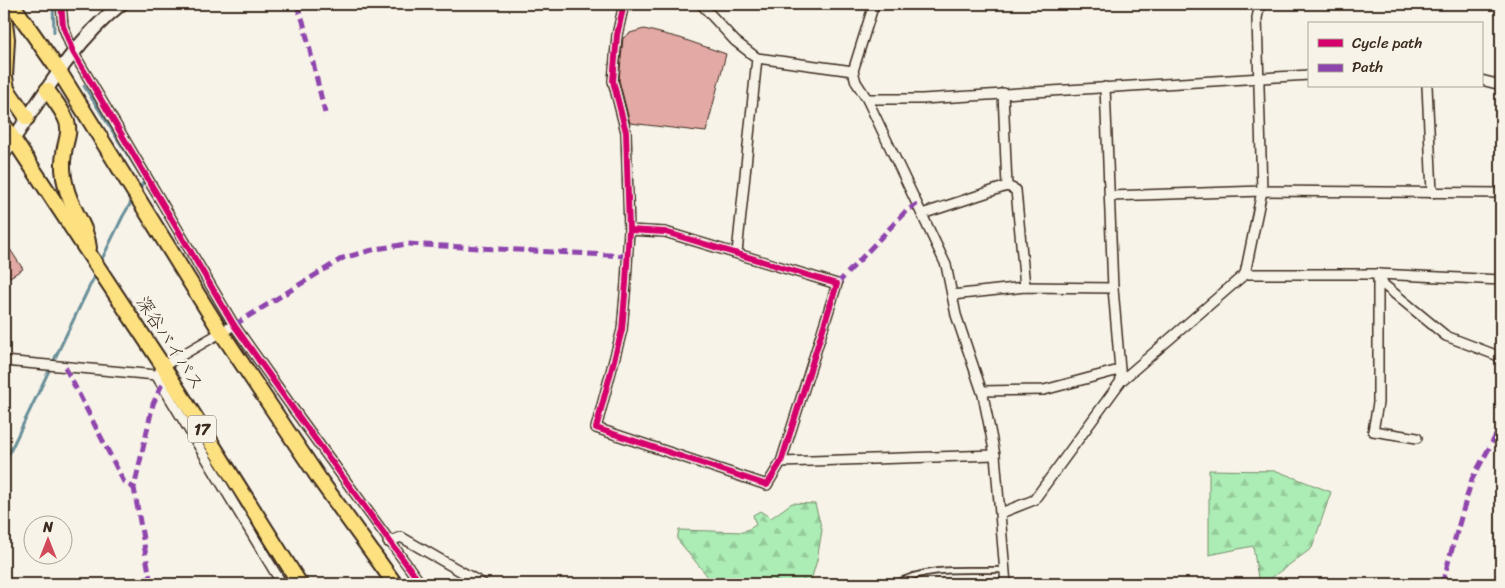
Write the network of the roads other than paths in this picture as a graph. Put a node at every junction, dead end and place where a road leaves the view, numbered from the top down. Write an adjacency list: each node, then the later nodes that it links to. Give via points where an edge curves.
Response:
1 (12, 4): 11 (highway)
2 (61, 4): 9 (street, via 63,26)
3 (121, 4): 9 (main road)
4 (624, 4): 32 (street, via 612,81 626,132)
5 (701, 4): 10 (street, via 735,41)
6 (874, 4): 12 (street)
7 (1260, 4): 14 (street, via 1257,18)
8 (4, 16): 22 (highway, via 8,39 7,89)
9 (73, 52): 11 (main road); 41 (street)
10 (757, 58): 12 (street); 33 (street)
11 (59, 71): 19 (main road); 42 (highway)
12 (853, 72): 21 (street)
13 (1308, 76): 14 (street)
14 (1259, 78): 17 (street); 27 (street)
15 (1482, 80): 16 (street)
16 (1501, 85)
17 (1105, 87): 20 (street); 30 (street)
18 (1428, 88): 28 (street)
19 (46, 90): 22 (main road); 34 (highway, via 68,124 63,173 71,204 88,236)
20 (1003, 93): 21 (street); 26 (street)
21 (867, 99): 31 (street)
22 (27, 118): 24 (main road)
23 (4, 125): 24 (highway, 深谷バイパス / 17)
24 (13, 140): 25 (main road); 34 (highway, 深谷バイパス / 17)
25 (4, 153)
26 (1007, 186): 31 (street); 38 (street, via 1016,190)
27 (1262, 191): 28 (street); 30 (street); 35 (street)
28 (1432, 193): 29 (street)
29 (1501, 193)
30 (1110, 196): 39 (street)
31 (922, 214): 40 (street, via 946,265)
32 (629, 230): 33 (street, via 665,232); 51 (street, via 622,330 596,428 767,485)
33 (737, 253): 51 (street, via 837,284)
34 (92, 259): 46 (highway, 深谷バイパス / 17)
35 (1245, 274): 36 (street); 47 (street)
36 (1378, 274): 37 (street); 43 (street, via 1384,285 1446,336); 49 (street, via 1378,403 1373,431)
37 (1501, 280)
38 (1025, 287): 39 (street); 40 (street)
39 (1113, 288): 45 (street)
40 (952, 295): 48 (street)
41 (234, 325): 42 (street); 53 (street)
42 (221, 332): 46 (street); 57 (highway, via 320,480)
43 (1501, 357)
44 (4, 361): 46 (street)
45 (1119, 370): 47 (street); 48 (street, via 1044,390)
46 (160, 371): 55 (street); 56 (highway, 深谷バイパス / 17)
47 (1121, 381): 52 (street, via 1034,500)
48 (982, 391): 50 (street)
49 (1417, 438)
50 (996, 455): 51 (street); 52 (street)
51 (781, 462)
52 (1001, 513): 54 (street)
53 (388, 542): 58 (street); 59 (street, via 401,537)
54 (1006, 570): 60 (lane, via 936,571); 61 (street)
55 (282, 584)
56 (300, 584)
57 (395, 584)
58 (421, 584)
59 (483, 584)
60 (896, 584)
61 (1006, 584)

